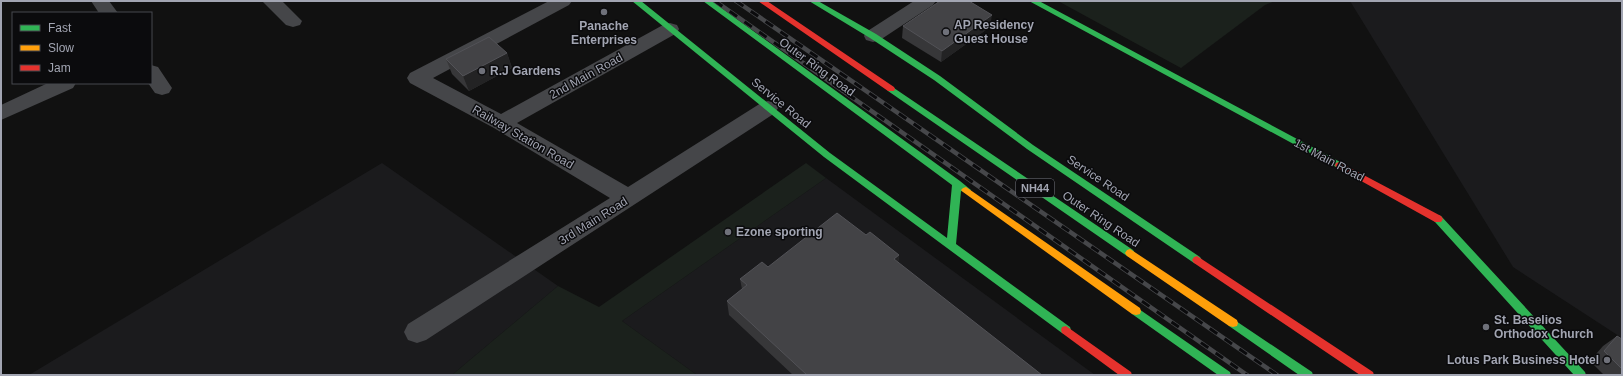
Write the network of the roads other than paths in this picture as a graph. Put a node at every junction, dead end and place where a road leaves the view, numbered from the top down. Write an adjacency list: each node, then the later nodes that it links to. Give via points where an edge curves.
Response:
1 (100, 1): 10 (street)
2 (271, 1): 11 (street)
3 (563, 1): 19 (street, Railway Station Road, via 417,78)
4 (636, 1): 12 (main road, Service Road)
5 (707, 1): 20 (main road, Outer Ring Road)
6 (762, 1): 26 (main road, Outer Ring Road / NH44)
7 (813, 1): 13 (main road, Service Road)
8 (927, 1): 13 (street)
9 (1033, 1): 28 (main road, 1st Main Road, via 1437,218)
10 (107, 12)
11 (293, 21)
12 (670, 29): 17 (main road, Service Road); 19 (street, 2nd Main Road)
13 (873, 36): 27 (main road, Service Road, via 937,78 1030,147)
14 (152, 73): 16 (street)
15 (64, 84): 18 (street)
16 (162, 88)
17 (768, 108): 21 (street, 3rd Main Road); 22 (main road, Service Road, via 832,159)
18 (1, 113)
19 (501, 124): 21 (street, Railway Station Road)
20 (957, 184): 22 (main road); 25 (main road, Outer Ring Road)
21 (628, 198): 23 (street, 3rd Main Road)
22 (951, 245): 24 (main road, Service Road)
23 (417, 332)
24 (1127, 375)
25 (1226, 375)
26 (1308, 375)
27 (1369, 375)
28 (1581, 375)

